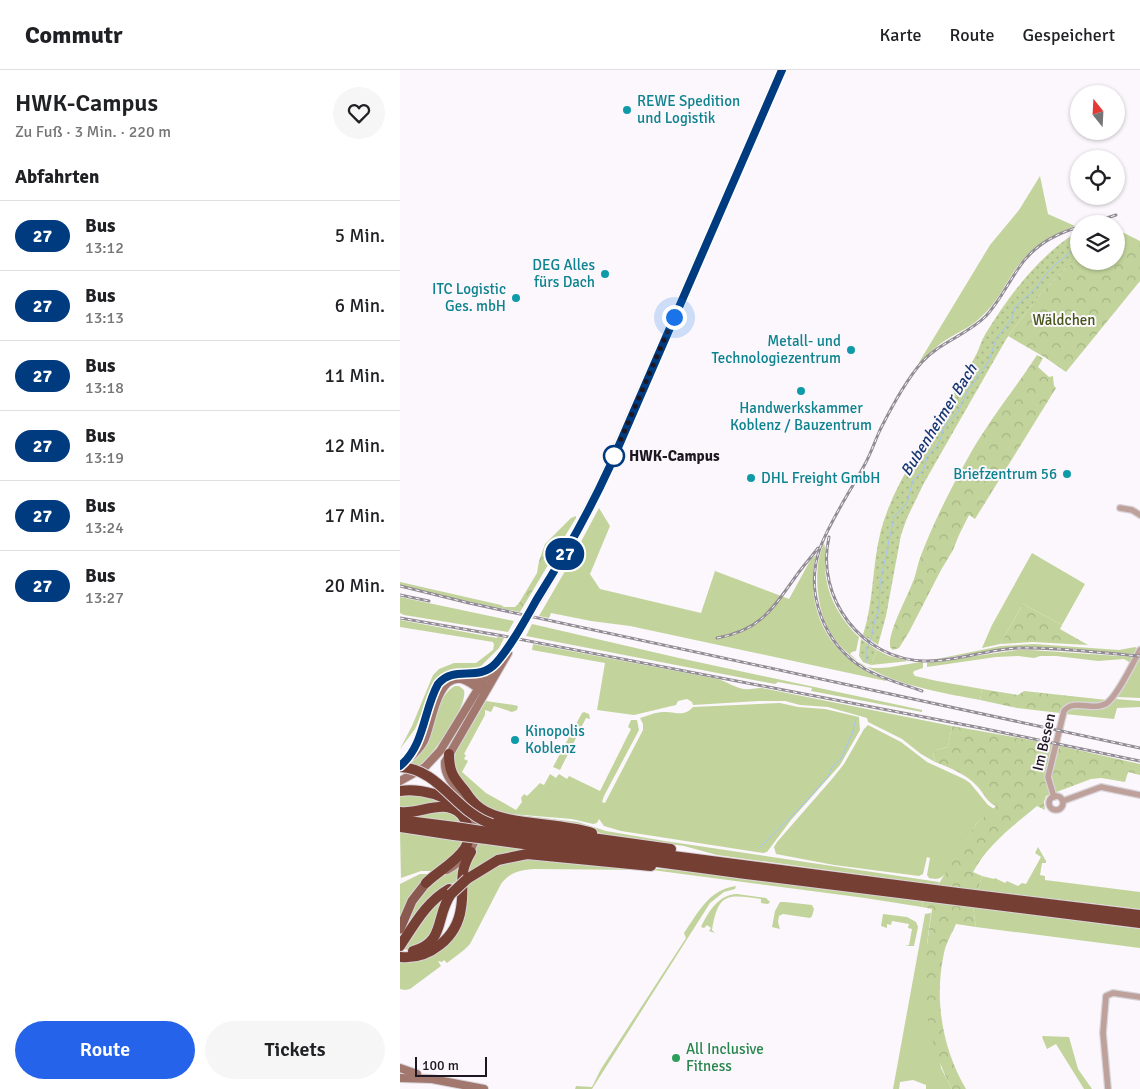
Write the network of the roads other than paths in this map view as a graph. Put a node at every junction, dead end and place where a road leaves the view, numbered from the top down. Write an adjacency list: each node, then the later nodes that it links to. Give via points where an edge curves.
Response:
1 (782, 70): 4 (main road, via 595,498)
2 (1120, 508): 3 (street)
3 (1140, 515)
4 (512, 642): 6 (main road); 9 (main road)
5 (1140, 650): 17 (street, Im Besen, via 1108,703 1066,707 1048,775)
6 (495, 664): 7 (main road); 9 (main road)
7 (470, 675): 9 (main road); 12 (main road, via 452,674 438,684 422,733)
8 (469, 683): 9 (main road); 10 (main road); 12 (main road, via 457,679 444,686 424,740)
9 (482, 688): 10 (main road); 11 (main road)
10 (472, 699): 14 (main road, via 435,758)
11 (449, 754): 25 (highway, via 452,774 487,813 577,829); 26 (main road, via 445,762 446,774 469,805 474,818 476,839)
12 (410, 757): 13 (main road)
13 (400, 766): 19 (highway, bridge, via 423,772)
14 (400, 781)
15 (400, 791): 19 (highway, bridge, via 430,793)
16 (1140, 795): 18 (street, via 1101,787)
17 (1054, 797): 18 (street); 18 (street, via 1050,800 1054,809 1060,808)
18 (1062, 801)
19 (468, 811): 24 (highway, bridge, via 484,821)
20 (400, 812): 29 (highway, via 448,807 460,813 467,823 469,839 463,852)
21 (400, 820): 23 (highway)
22 (400, 827): 23 (highway)
23 (454, 831): 24 (highway, bridge)
24 (489, 832): 25 (highway); 27 (highway); 28 (highway)
25 (611, 841): 27 (highway, via 686,851)
26 (471, 852): 29 (main road); 34 (highway, via 462,871 461,911 452,933 442,944 418,956)
27 (718, 861): 31 (highway)
28 (697, 867): 30 (highway, bridge, via 636,866 527,854 498,860); 32 (highway)
29 (426, 883): 33 (main road, via 412,901)
30 (450, 892): 34 (highway, via 437,896 428,905); 34 (highway, via 433,940 420,949)
31 (1140, 914)
32 (1140, 925)
33 (400, 929)
34 (402, 953)
35 (1140, 997): 42 (street, via 1106,996 1103,1033)
36 (400, 1068): 38 (main road)
37 (400, 1073): 38 (main road)
38 (417, 1074): 40 (main road, via 443,1076)
39 (400, 1078): 40 (main road, via 432,1079)
40 (474, 1087): 41 (main road)
41 (484, 1089)
42 (1108, 1089)

